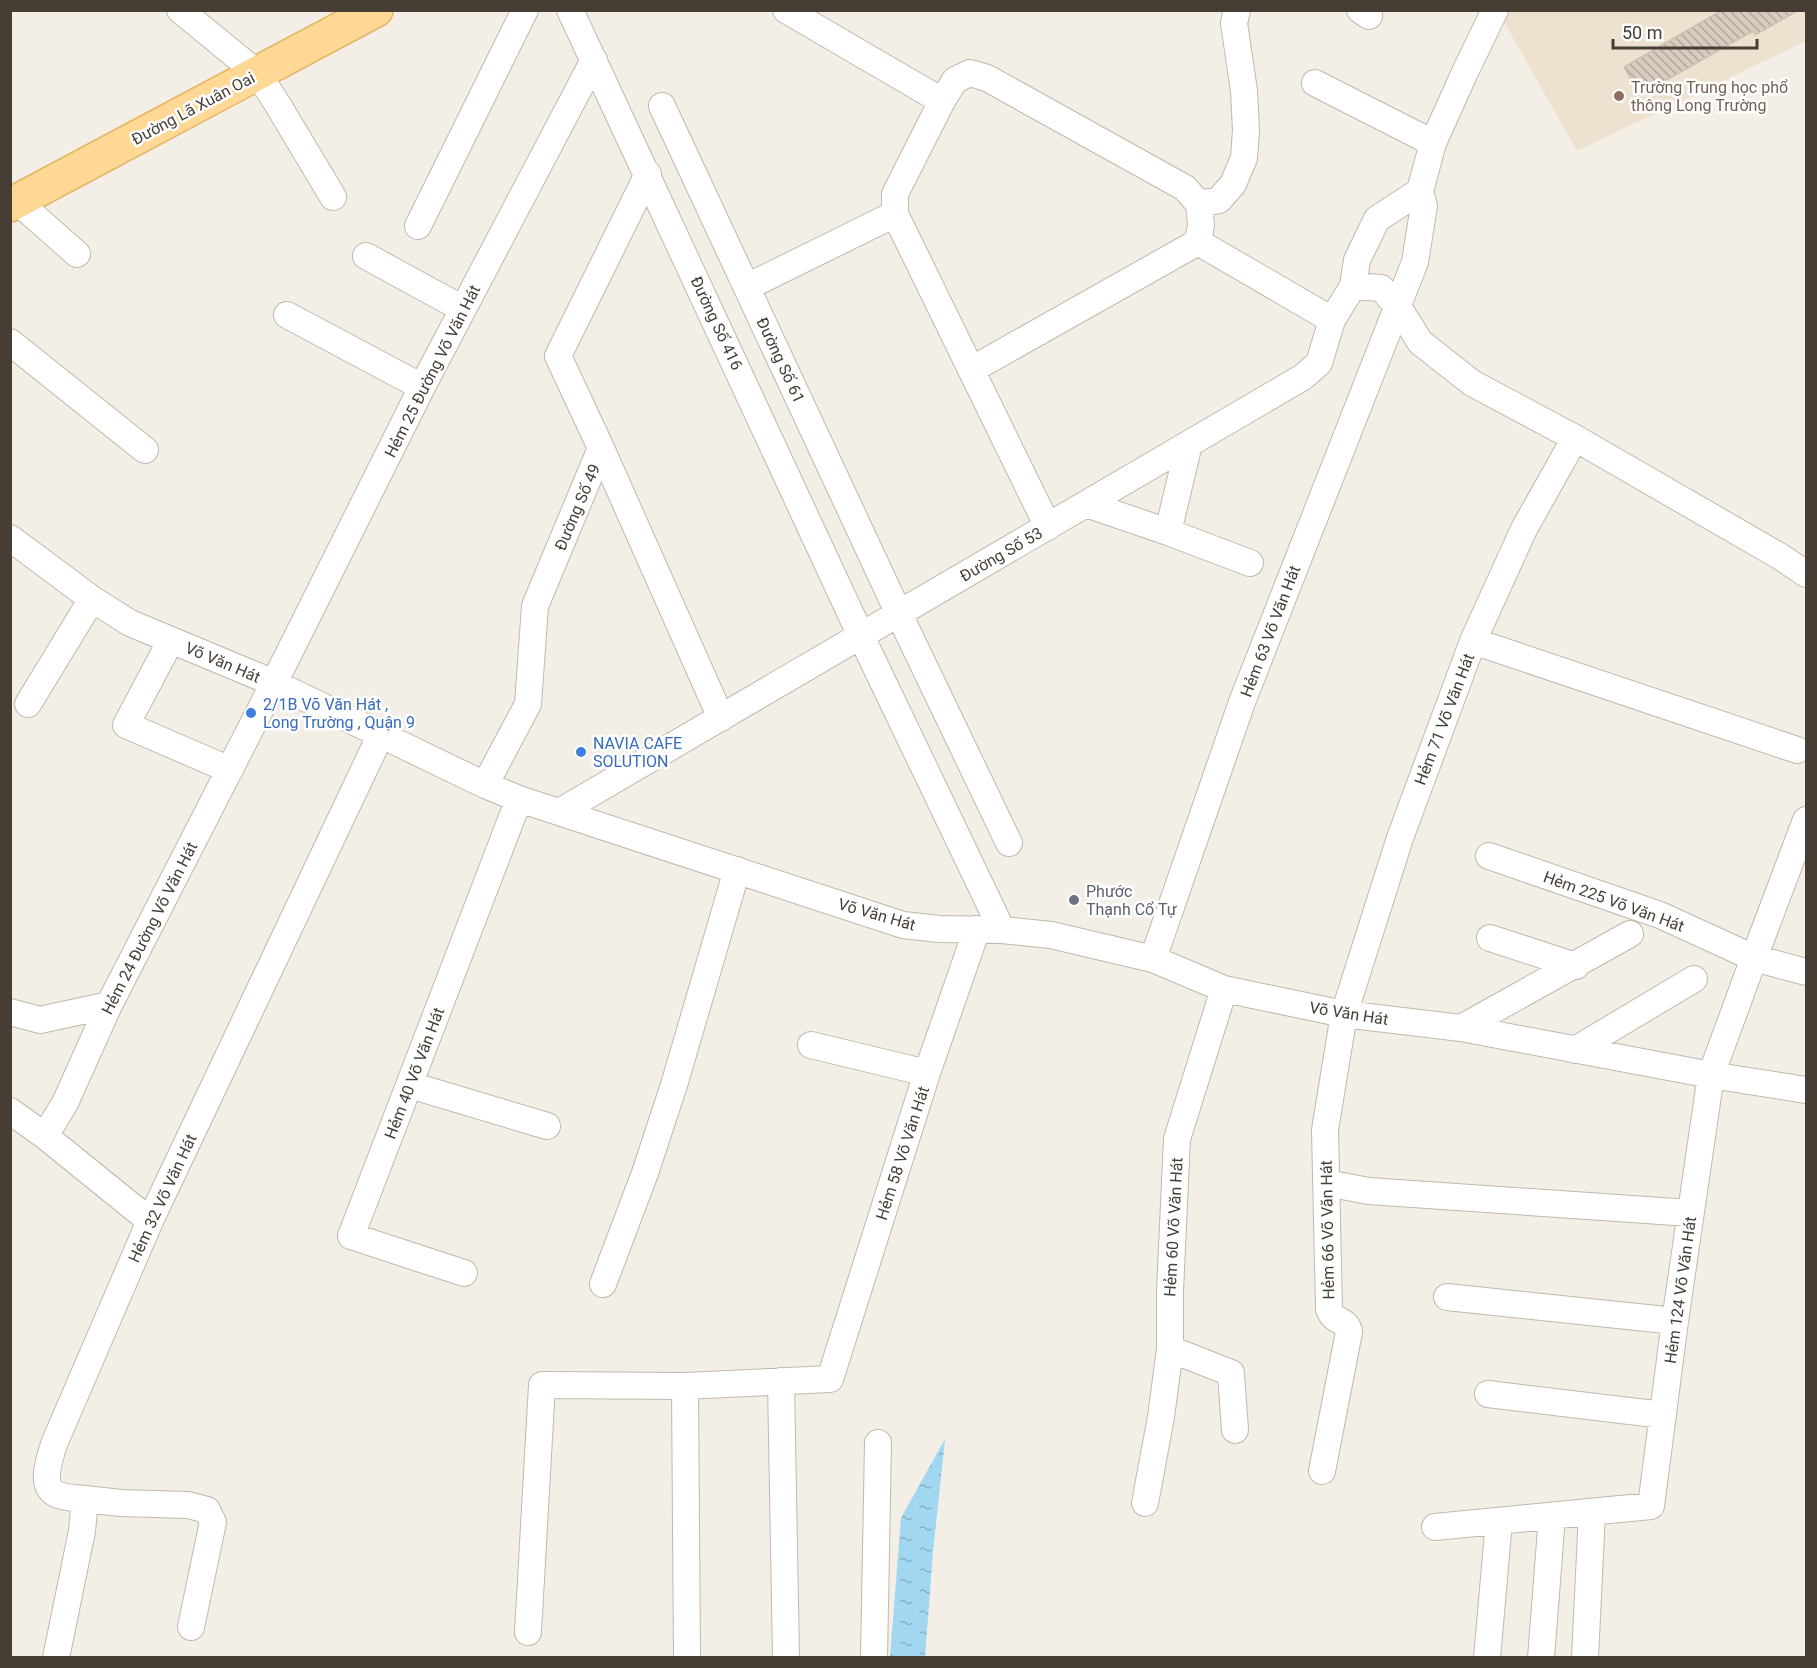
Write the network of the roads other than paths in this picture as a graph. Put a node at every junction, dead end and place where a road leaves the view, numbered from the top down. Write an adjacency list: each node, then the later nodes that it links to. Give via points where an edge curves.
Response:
1 (180, 10): 9 (street)
2 (376, 10): 9 (main road, Đường Lã Xuân Oai)
3 (525, 10): 20 (street)
4 (570, 10): 8 (street, Đường Số 416)
5 (786, 10): 11 (street)
6 (1236, 10): 18 (street, via 1234,23 1244,91 1244,158 1233,184 1219,200)
7 (1495, 10): 13 (street, Hẻm 63 Võ Văn Hát)
8 (594, 60): 14 (street, Đường Số 416); 27 (street, Hẻm 25 Đường Võ Văn Hát)
9 (258, 74): 16 (street); 17 (main road, Đường Lã Xuân Oai)
10 (1315, 83): 13 (street)
11 (942, 101): 18 (street, via 955,81 970,73 987,78 1185,188); 19 (street, via 895,194)
12 (662, 105): 25 (street, Đường Số 61)
13 (1433, 144): 15 (street, Hẻm 63 Võ Văn Hát)
14 (648, 174): 35 (street, Đường Số 49, via 558,356); 45 (street, Đường Số 416)
15 (1420, 191): 24 (street, via 1377,219 1357,260); 26 (street, Hẻm 63 Võ Văn Hát, via 1424,206 1415,262)
16 (333, 197)
17 (14, 203): 22 (street)
18 (1199, 204): 21 (street)
19 (895, 214): 25 (street); 31 (street)
20 (418, 226)
21 (1198, 242): 29 (street); 31 (street)
22 (77, 255)
23 (366, 256): 27 (street)
24 (1353, 286): 26 (street, via 1381,288); 29 (street, Đường Số 53)
25 (747, 287): 44 (street, Đường Số 61)
26 (1398, 308): 33 (street, via 1420,342 1472,383); 65 (street, Hẻm 63 Võ Văn Hát, via 1242,702)
27 (464, 309): 32 (street, Hẻm 25 Đường Võ Văn Hát)
28 (287, 315): 32 (street)
29 (1332, 320): 34 (street, Đường Số 53, via 1319,363 1303,377)
30 (10, 342): 36 (street)
31 (971, 369): 38 (street)
32 (422, 387): 48 (street, Hẻm 25 Đường Võ Văn Hát)
33 (1575, 438): 42 (street); 47 (street, Hẻm 71 Võ Văn Hát, via 1524,529)
34 (1189, 444): 37 (street, Đường Số 53); 39 (street)
35 (601, 448): 50 (street); 54 (street, Đường Số 49, via 536,606 528,704)
36 (146, 450)
37 (1086, 504): 38 (street, Đường Số 53); 39 (street)
38 (1047, 527): 44 (street, Đường Số 53)
39 (1168, 532): 41 (street)
40 (10, 538): 43 (street, Võ Văn Hát)
41 (1250, 563)
42 (1806, 574)
43 (92, 599): 46 (street, Võ Văn Hát, via 130,623); 49 (street)
44 (899, 614): 45 (street, Đường Số 53); 58 (street, Đường Số 61)
45 (861, 636): 50 (street, Đường Số 53); 61 (street, Đường Số 416)
46 (171, 640): 48 (street, Võ Văn Hát); 53 (street, via 126,725)
47 (1473, 641): 52 (street); 72 (street, Hẻm 71 Võ Văn Hát, via 1400,838)
48 (274, 683): 51 (street, Võ Văn Hát); 53 (street, Hẻm 24 Đường Võ Văn Hát)
49 (28, 704)
50 (721, 718): 56 (street, Đường Số 53)
51 (381, 734): 54 (street, Võ Văn Hát); 85 (street, Hẻm 32 Võ Văn Hát)
52 (1797, 750)
53 (230, 770): 70 (street, Hẻm 24 Đường Võ Văn Hát)
54 (485, 785): 55 (street, Võ Văn Hát)
55 (519, 799): 56 (street, Võ Văn Hát); 78 (street, Hẻm 40 Võ Văn Hát)
56 (561, 811): 60 (street, Võ Văn Hát)
57 (1806, 820): 64 (street)
58 (1009, 843)
59 (1489, 856): 64 (street, Hẻm 225 Võ Văn Hát, via 1660,915)
60 (737, 870): 61 (street, Võ Văn Hát, via 903,925); 87 (street, via 674,1085)
61 (989, 930): 65 (street, Võ Văn Hát, via 1051,935); 76 (street, Hẻm 58 Võ Văn Hát)
62 (1630, 934): 66 (street)
63 (1490, 938): 66 (street)
64 (1754, 958): 67 (street, Hẻm 225 Võ Văn Hát); 77 (street)
65 (1153, 959): 69 (street, Võ Văn Hát)
66 (1576, 966): 73 (street)
67 (1806, 972)
68 (1694, 980): 75 (street)
69 (1224, 989): 72 (street, Võ Văn Hát); 90 (street, Hẻm 60 Võ Văn Hát, via 1177,1139)
70 (109, 1005): 71 (street, via 40,1020); 82 (street, Hẻm 24 Đường Võ Văn Hát, via 65,1103)
71 (10, 1012)
72 (1344, 1014): 73 (street, Võ Văn Hát); 83 (street, Hẻm 66 Võ Văn Hát, via 1325,1130)
73 (1461, 1028): 75 (street, Võ Văn Hát)
74 (811, 1045): 76 (street)
75 (1575, 1050): 77 (street, Võ Văn Hát)
76 (927, 1073): 91 (street, Hẻm 58 Võ Văn Hát, via 830,1379)
77 (1711, 1075): 79 (street, Võ Văn Hát); 84 (street, Hẻm 124 Võ Văn Hát)
78 (410, 1085): 81 (street); 86 (street, Hẻm 40 Võ Văn Hát, via 351,1236)
79 (1806, 1090)
80 (10, 1111): 82 (street)
81 (547, 1126)
82 (45, 1137): 85 (street)
83 (1326, 1183): 84 (street, via 1369,1191); 97 (street, Hẻm 66 Võ Văn Hát, via 1329,1309 1331,1316 1345,1323 1348,1332)
84 (1690, 1213): 89 (street, Hẻm 124 Võ Văn Hát)
85 (150, 1221): 98 (street, Hẻm 32 Võ Văn Hát, via 64,1419 50,1461 46,1479 49,1489)
86 (464, 1273)
87 (603, 1284)
88 (1447, 1297): 89 (street)
89 (1675, 1320): 94 (street, Hẻm 124 Võ Văn Hát)
90 (1170, 1349): 95 (street, via 1232,1373); 99 (street, Hẻm 60 Võ Văn Hát)
91 (781, 1381): 92 (street); 108 (street)
92 (686, 1386): 105 (street, via 542,1385); 107 (street)
93 (1488, 1394): 94 (street)
94 (1663, 1415): 100 (street, Hẻm 124 Võ Văn Hát, via 1651,1506)
95 (1235, 1430)
96 (878, 1443): 109 (street)
97 (1322, 1471)
98 (85, 1499): 104 (street, via 188,1505 207,1510 213,1522); 106 (street)
99 (1145, 1503)
100 (1592, 1512): 101 (street); 112 (street)
101 (1552, 1516): 102 (street); 111 (street)
102 (1499, 1521): 103 (street); 110 (street)
103 (1436, 1527)
104 (191, 1627)
105 (528, 1632)
106 (56, 1658)
107 (687, 1658)
108 (786, 1658)
109 (874, 1658)
110 (1486, 1658)
111 (1540, 1658)
112 (1585, 1658)

